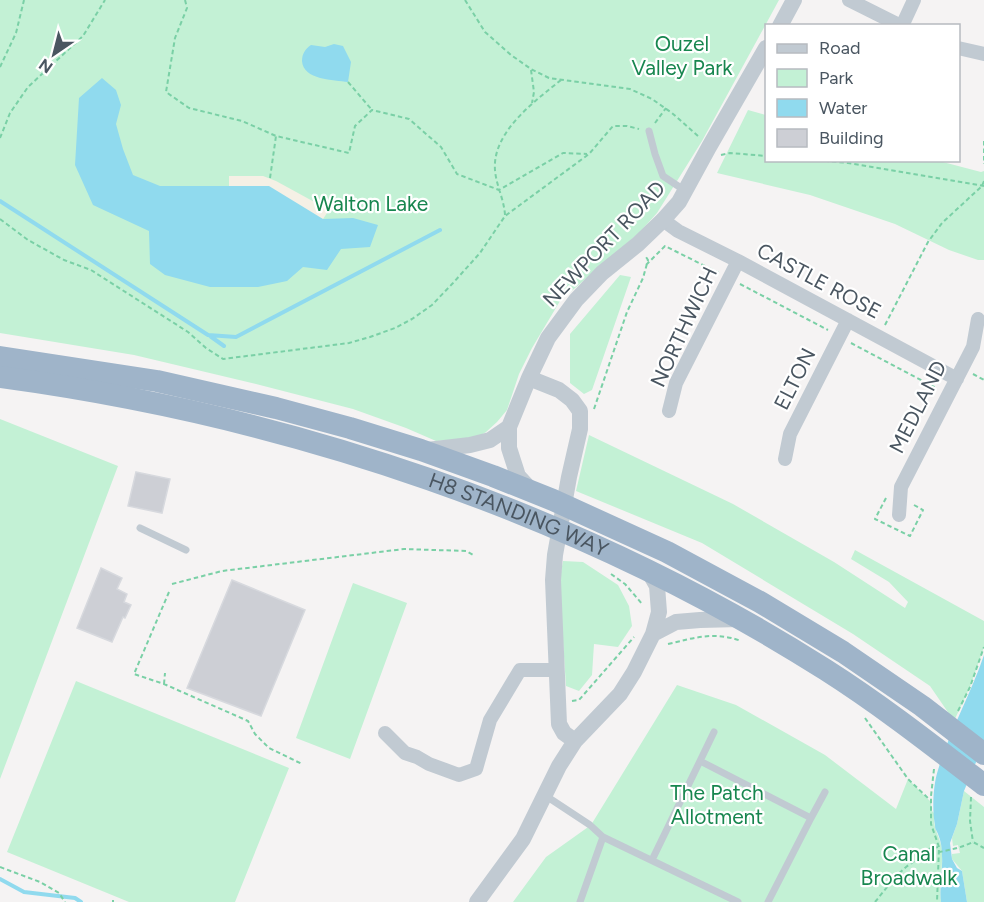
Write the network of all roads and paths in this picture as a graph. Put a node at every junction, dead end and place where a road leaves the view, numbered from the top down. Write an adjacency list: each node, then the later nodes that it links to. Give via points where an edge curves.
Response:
1 (24, 0): 14 (path, via 16,33)
2 (105, 0): 23 (path, via 83,36 28,87 10,113)
3 (185, 0): 22 (path, via 187,8 175,38 166,92 189,108 242,121)
4 (465, 0): 15 (path, via 485,32)
5 (794, 0): 8 (street)
6 (849, 0): 9 (street)
7 (914, 0): 10 (street)
8 (781, 24)
9 (898, 24)
10 (903, 24)
11 (960, 48): 13 (street)
12 (765, 50): 25 (street, NEWPORT ROAD)
13 (984, 54)
14 (0, 67)
15 (531, 69): 16 (path); 18 (path)
16 (561, 80): 18 (path); 19 (path, via 630,89)
17 (348, 82): 20 (path)
18 (532, 103): 33 (path, via 509,129 497,151)
19 (666, 108): 21 (path); 25 (path)
20 (372, 110): 22 (path, via 355,126 349,153); 33 (path, via 409,119 441,147 457,174)
21 (649, 131): 26 (path, via 613,126); 34 (lane, via 663,176)
22 (276, 136): 30 (path)
23 (0, 138)
24 (984, 141): 29 (path)
25 (709, 147): 27 (path, via 720,155); 34 (street, NEWPORT ROAD)
26 (588, 154): 33 (path, via 563,153); 35 (path)
27 (765, 156)
28 (849, 162): 32 (path)
29 (984, 164)
30 (270, 177)
31 (984, 181): 32 (path)
32 (983, 186): 45 (path, via 942,223 928,242)
33 (499, 190): 35 (path)
34 (685, 191): 37 (street, NEWPORT ROAD)
35 (505, 216): 36 (path, via 480,253 432,305 395,328 349,343 222,359 188,332 91,270 28,240)
36 (0, 219)
37 (663, 220): 38 (street, NEWPORT ROAD); 39 (street, CASTLE ROSE)
38 (638, 244): 40 (path, via 648,260); 48 (street, NEWPORT ROAD, via 576,300 548,338)
39 (738, 261): 41 (street, NORTHWICH); 43 (street, CASTLE ROSE)
40 (646, 265): 41 (path, via 664,246); 53 (path, via 589,424)
41 (729, 278): 44 (path); 51 (street, NORTHWICH, via 676,383)
42 (978, 319): 49 (street, MEDLAND, via 973,347)
43 (848, 320): 44 (street, ELTON); 45 (street, CASTLE ROSE)
44 (839, 336): 50 (path); 55 (street, ELTON, via 790,434)
45 (879, 336): 49 (street, CASTLE ROSE)
46 (0, 357): 54 (highway, H8 STANDING WAY, via 157,381 276,408)
47 (0, 377): 62 (highway, H8 STANDING WAY, via 152,403 354,455 484,499)
48 (529, 378): 52 (street, NEWPORT ROAD); 53 (street, via 572,400 580,411)
49 (957, 379): 50 (street, MEDLAND)
50 (949, 395): 57 (street, MEDLAND, via 901,487)
51 (669, 411)
52 (509, 427): 54 (street, via 490,440 470,446); 56 (street, via 509,448 518,476)
53 (580, 429): 69 (street, via 555,555)
54 (421, 450): 56 (highway, H8 STANDING WAY)
55 (785, 459)
56 (533, 492): 77 (highway, H8 STANDING WAY, via 667,552 760,602 843,652)
57 (898, 515)
58 (140, 528): 59 (lane)
59 (186, 550)
60 (475, 556): 63 (path, via 466,551 404,549 222,571)
61 (607, 571): 65 (path, via 643,603)
62 (649, 572): 66 (highway, H8 STANDING WAY); 67 (street, via 657,586 659,612)
63 (172, 584)
64 (169, 592): 71 (path, via 134,674)
65 (646, 615)
66 (741, 619): 67 (street, via 676,622); 80 (highway, H8 STANDING WAY, via 827,671)
67 (651, 637): 68 (path, via 667,644 704,636 728,636); 72 (path, via 640,631 579,700); 76 (street, via 620,694)
68 (745, 643)
69 (556, 670): 72 (street); 75 (street, via 520,670 490,720 476,769 459,775 429,764 405,753)
70 (165, 673): 71 (path)
71 (164, 684): 79 (path, via 248,721 269,748)
72 (558, 702): 76 (street, via 559,724)
73 (861, 714): 83 (path, via 908,779)
74 (714, 732): 78 (lane)
75 (385, 733)
76 (575, 741): 82 (street)
77 (984, 754)
78 (700, 761): 84 (lane); 87 (lane)
79 (302, 764)
80 (984, 785)
81 (825, 792): 84 (lane)
82 (546, 796): 85 (lane); 91 (street, via 523,839)
83 (931, 802)
84 (811, 818): 94 (lane)
85 (603, 837): 87 (lane); 92 (lane)
86 (984, 848): 88 (path, via 973,842)
87 (652, 860): 93 (lane)
88 (917, 860): 95 (path, via 904,868); 96 (path, via 924,850 939,847)
89 (0, 867): 90 (path, via 40,882)
90 (65, 902)
91 (477, 902)
92 (580, 902)
93 (738, 902)
94 (768, 902)
95 (875, 902)
96 (937, 902)

